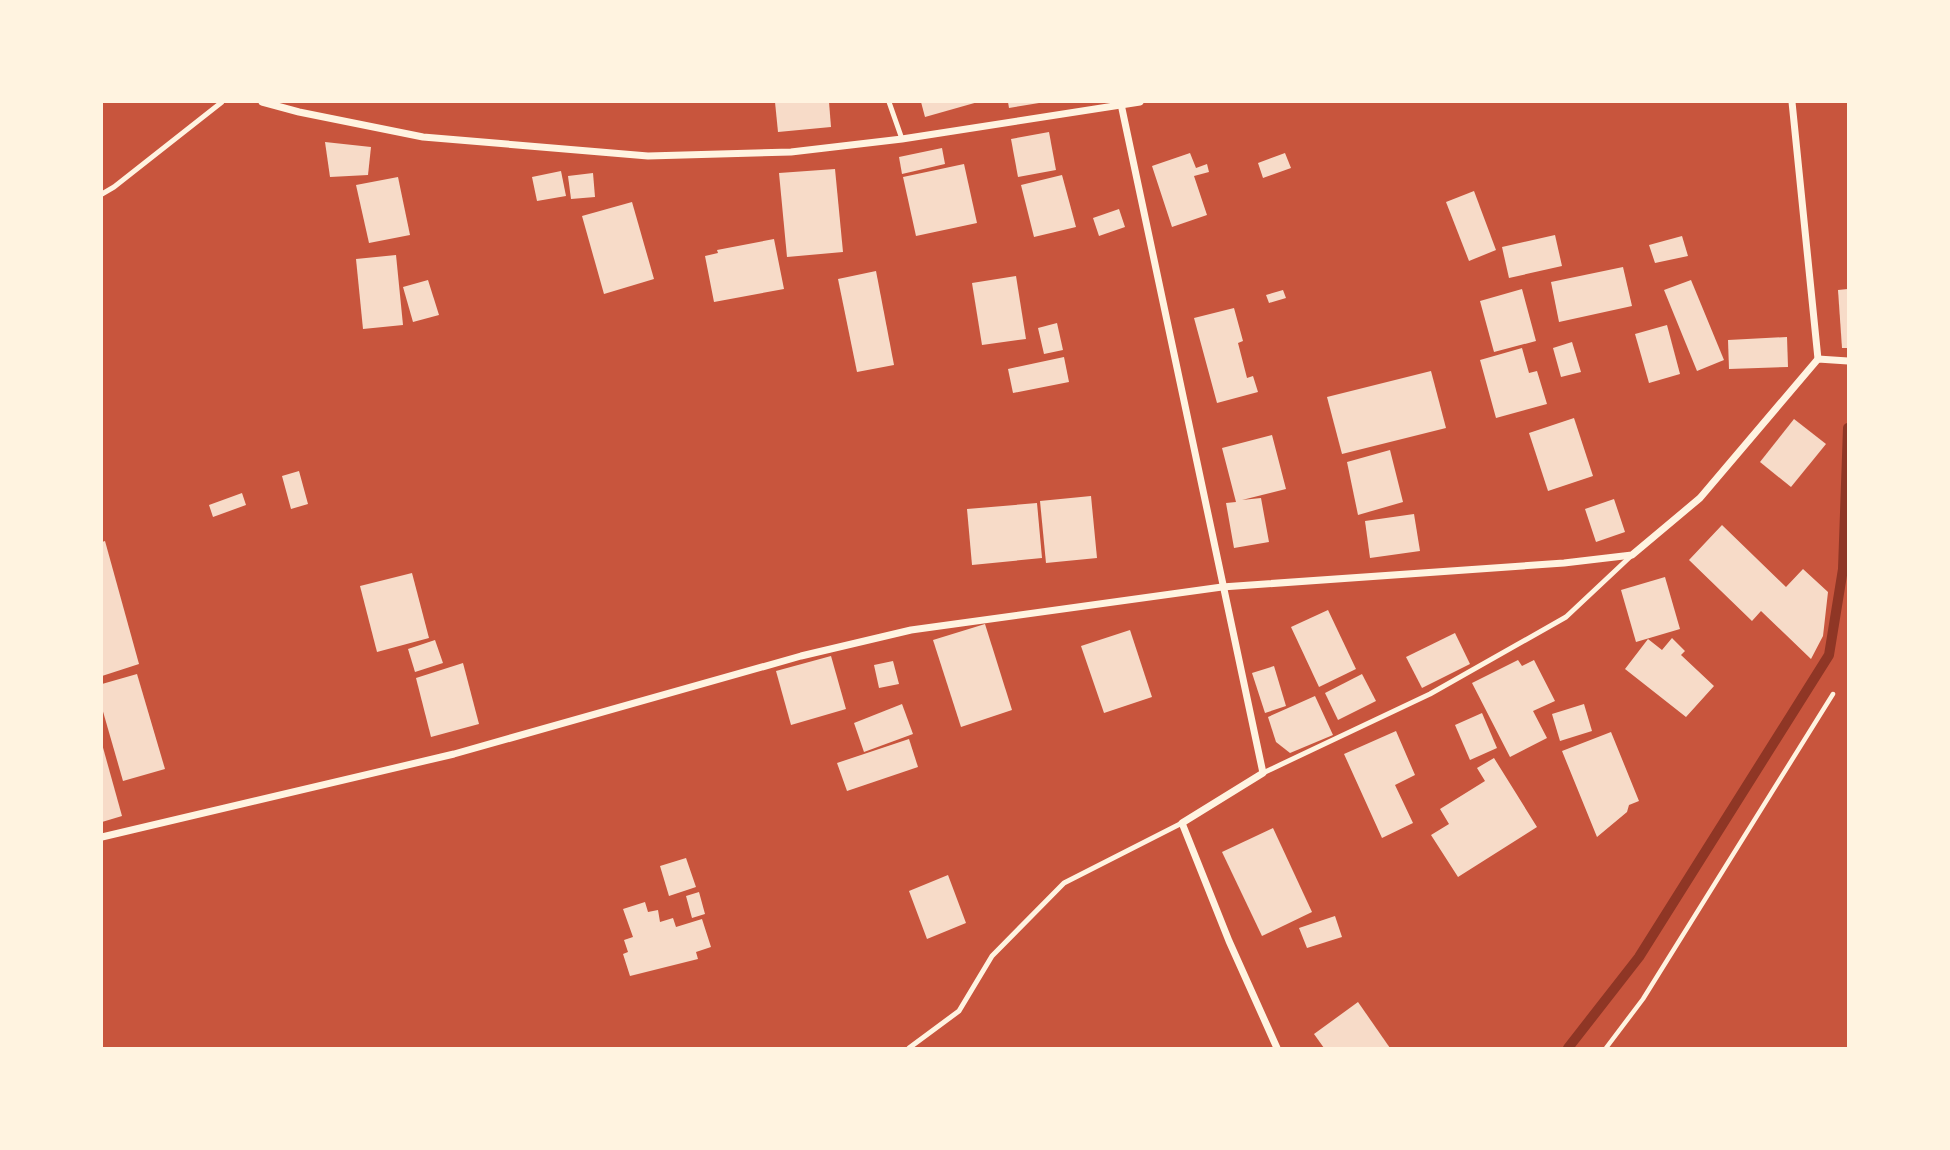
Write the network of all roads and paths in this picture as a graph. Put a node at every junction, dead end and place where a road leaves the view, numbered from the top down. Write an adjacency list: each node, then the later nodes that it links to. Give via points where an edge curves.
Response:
1 (222, 102): 8 (lane)
2 (262, 102): 7 (street, via 423,137 648,156 791,152)
3 (889, 102): 7 (lane)
4 (1140, 102): 6 (street)
5 (1792, 102): 9 (street)
6 (1121, 104): 7 (street); 12 (street)
7 (902, 138)
8 (102, 194)
9 (1818, 359): 10 (street); 11 (street, via 1700,498)
10 (1849, 361)
11 (1632, 555): 12 (street); 14 (lane, via 1566,617 1430,694)
12 (1222, 587): 14 (street); 16 (street, via 911,630 801,656 454,754)
13 (1833, 694): 19 (path, via 1643,999)
14 (1263, 774): 15 (street)
15 (1182, 823): 17 (lane, via 1064,883 992,956 959,1011); 18 (street, via 1228,942)
16 (102, 837)
17 (909, 1048)
18 (1277, 1048)
19 (1606, 1048)

